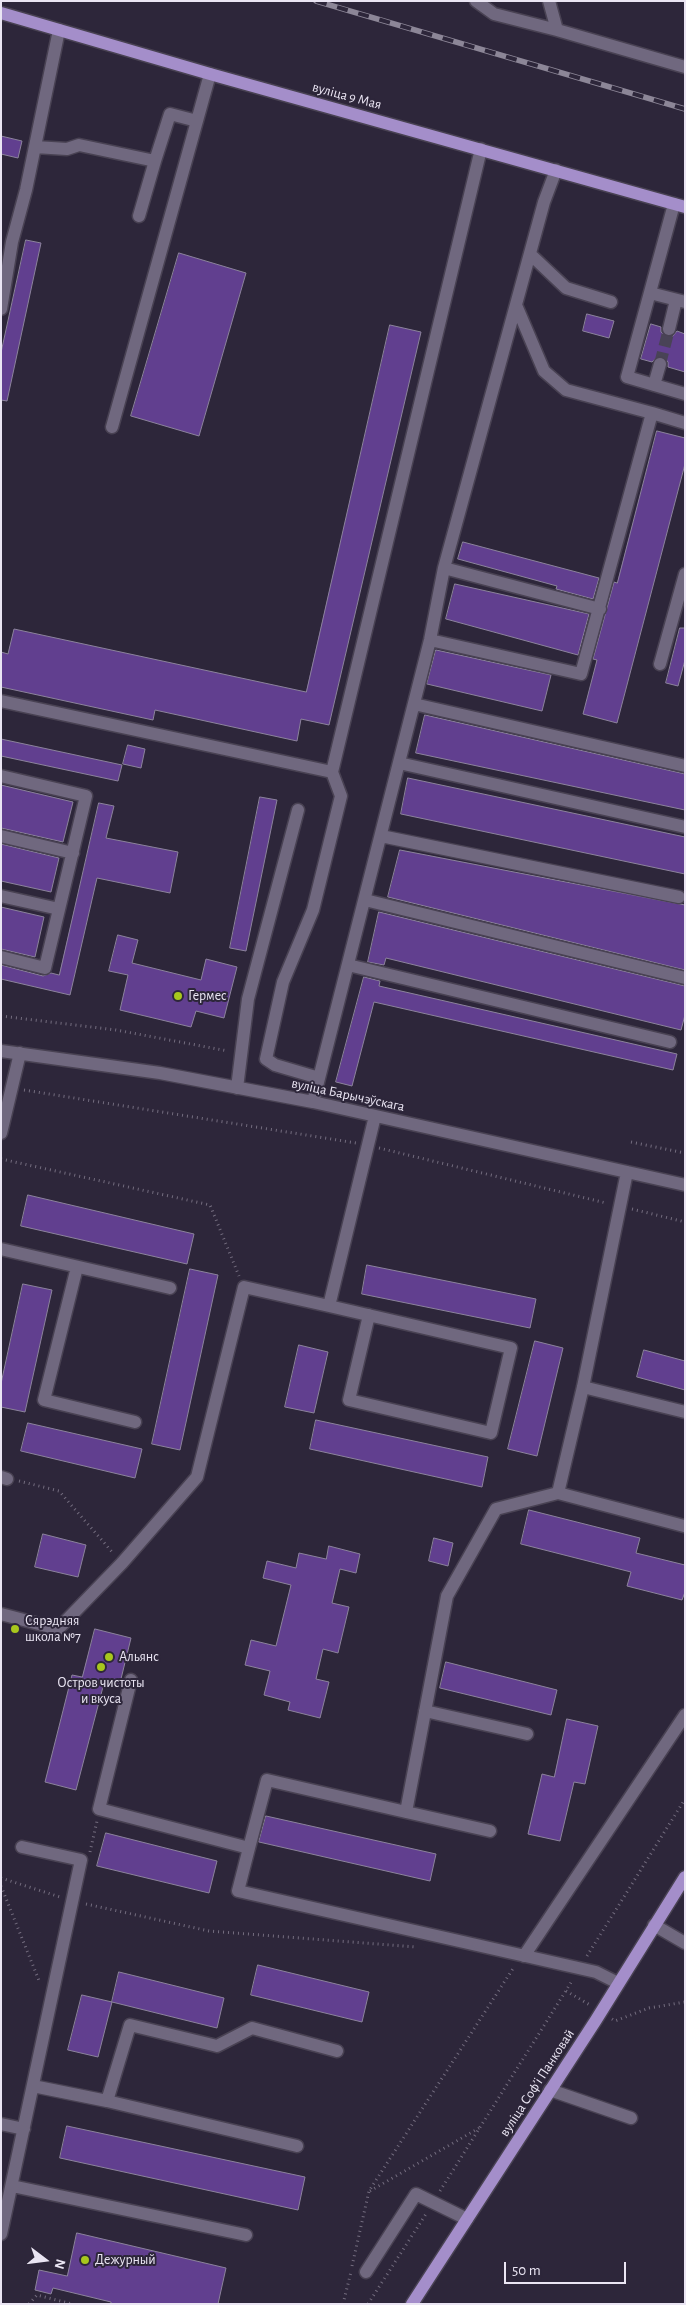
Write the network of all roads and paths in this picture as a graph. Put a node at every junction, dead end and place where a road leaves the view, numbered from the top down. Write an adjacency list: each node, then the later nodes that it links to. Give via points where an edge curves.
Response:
1 (476, 1): 5 (street, via 494,14)
2 (549, 1): 5 (street)
3 (1, 13): 4 (main road, вуліца 9 Мая)
4 (59, 30): 7 (main road, вуліца 9 Мая); 9 (street)
5 (557, 30): 6 (street)
6 (685, 67)
7 (210, 74): 8 (street); 10 (main road, вуліца 9 Мая)
8 (197, 121): 11 (street, via 170,114); 28 (street)
9 (35, 147): 11 (street, via 67,150 80,145); 15 (street)
10 (481, 149): 12 (main road, вуліца 9 Мая); 38 (street)
11 (155, 161): 14 (street)
12 (556, 170): 13 (main road, вуліца 9 Мая); 16 (street)
13 (679, 205): 17 (street)
14 (139, 216)
15 (7, 245): 21 (street)
16 (530, 254): 19 (street, via 566,288); 20 (street)
17 (650, 293): 18 (street); 24 (street, via 627,378)
18 (681, 301): 22 (street)
19 (611, 302)
20 (516, 305): 26 (street, via 544,372 566,390); 29 (street)
21 (1, 309)
22 (669, 329)
23 (660, 364): 24 (street)
24 (654, 385): 25 (street)
25 (685, 394)
26 (652, 413): 27 (street); 31 (street)
27 (685, 423)
28 (112, 426)
29 (444, 568): 31 (street); 32 (street)
30 (685, 574): 33 (street)
31 (600, 609): 32 (street, via 582,674)
32 (430, 640): 35 (street)
33 (660, 664)
34 (1, 701): 38 (street)
35 (414, 704): 36 (street); 37 (street)
36 (399, 763): 41 (street); 43 (street)
37 (685, 766)
38 (332, 772): 57 (street, via 341,796 312,910 283,982 266,1059 274,1065)
39 (1, 776): 44 (street, via 86,796)
40 (298, 810): 56 (street, via 248,998)
41 (685, 828)
42 (1, 836): 44 (street)
43 (381, 836): 46 (street); 47 (street)
44 (73, 853): 48 (street)
45 (1, 896): 48 (street)
46 (680, 897)
47 (365, 900): 50 (street); 51 (street)
48 (59, 909): 49 (street, via 45,968)
49 (1, 957)
50 (348, 965): 53 (street); 57 (street)
51 (685, 978)
52 (1, 1016): 56 (path, via 116,1030)
53 (670, 1042)
54 (1, 1051): 55 (street, вуліца Барычэўскага)
55 (20, 1053): 58 (street); 59 (street, вуліца Барычэўскага, via 160,1073)
56 (241, 1054): 59 (street)
57 (320, 1078): 60 (street)
58 (12, 1088): 62 (street); 64 (path)
59 (236, 1088): 60 (street, вуліца Барычэўскага)
60 (314, 1102): 61 (street, вуліца Барычэўскага)
61 (375, 1116): 64 (street); 67 (street, вуліца Барычэўскага)
62 (1, 1133)
63 (632, 1142): 65 (path)
64 (367, 1145): 69 (path); 75 (street)
65 (685, 1153)
66 (1, 1159): 73 (path, via 210,1206)
67 (627, 1172): 68 (street, вуліца Барычэўскага); 69 (street)
68 (685, 1185)
69 (621, 1207): 70 (path); 77 (street)
70 (685, 1222)
71 (1, 1250): 72 (street)
72 (77, 1267): 74 (street); 79 (street, via 44,1400)
73 (244, 1287): 75 (street); 83 (street, via 197,1477)
74 (170, 1288)
75 (329, 1306): 76 (street)
76 (369, 1314): 76 (street, via 511,1348 491,1433 348,1400)
77 (583, 1387): 78 (street); 81 (street)
78 (685, 1412)
79 (135, 1422)
80 (4, 1478): 83 (path, via 59,1491)
81 (558, 1493): 82 (street); 86 (street, via 496,1509 447,1596)
82 (684, 1526)
83 (122, 1562): 84 (street, via 58,1629)
84 (1, 1614)
85 (131, 1680): 90 (street)
86 (425, 1711): 88 (street); 91 (street)
87 (685, 1715): 102 (street)
88 (527, 1734)
89 (685, 1799): 104 (path)
90 (99, 1808): 94 (street); 95 (path)
91 (406, 1812): 92 (street); 94 (street, via 267,1780)
92 (490, 1831)
93 (22, 1848): 98 (street, via 81,1860)
94 (249, 1848): 102 (street, via 238,1891)
95 (89, 1856)
96 (685, 1877): 99 (main road, вуліца Софʼі Панковай)
97 (1, 1878): 98 (path)
98 (76, 1902): 101 (path, via 209,1930); 111 (street)
99 (654, 1925): 100 (street); 106 (main road, вуліца Софʼі Панковай)
100 (685, 1943)
101 (420, 1948)
102 (524, 1956): 104 (street)
103 (506, 1962): 120 (path, via 516,1964)
104 (579, 1968): 106 (street)
105 (564, 1976): 107 (path, via 573,1979)
106 (618, 1983): 109 (main road, вуліца Софʼі Панковай)
107 (566, 1991): 109 (path); 116 (path)
108 (685, 2002): 109 (path, via 649,2008 615,2020)
109 (601, 2011): 112 (main road, вуліца Софʼі Панковай)
110 (337, 2051): 113 (street, via 252,2028 217,2046 130,2025)
111 (33, 2086): 113 (street); 117 (street)
112 (550, 2090): 114 (street); 122 (main road, вуліца Софʼі Панковай)
113 (107, 2101): 118 (street)
114 (631, 2118)
115 (1, 2124): 117 (street)
116 (480, 2128): 120 (path); 121 (path)
117 (24, 2129): 119 (street)
118 (296, 2146)
119 (12, 2186): 123 (street); 124 (street)
120 (369, 2191): 128 (path)
121 (434, 2201): 122 (street); 125 (street, via 416,2194); 129 (path)
122 (467, 2219): 130 (main road, вуліца Софʼі Панковай)
123 (1, 2234)
124 (246, 2235)
125 (366, 2272)
126 (29, 2304): 127 (path, via 37,2295)
127 (72, 2304)
128 (343, 2304)
129 (368, 2304)
130 (412, 2304)

